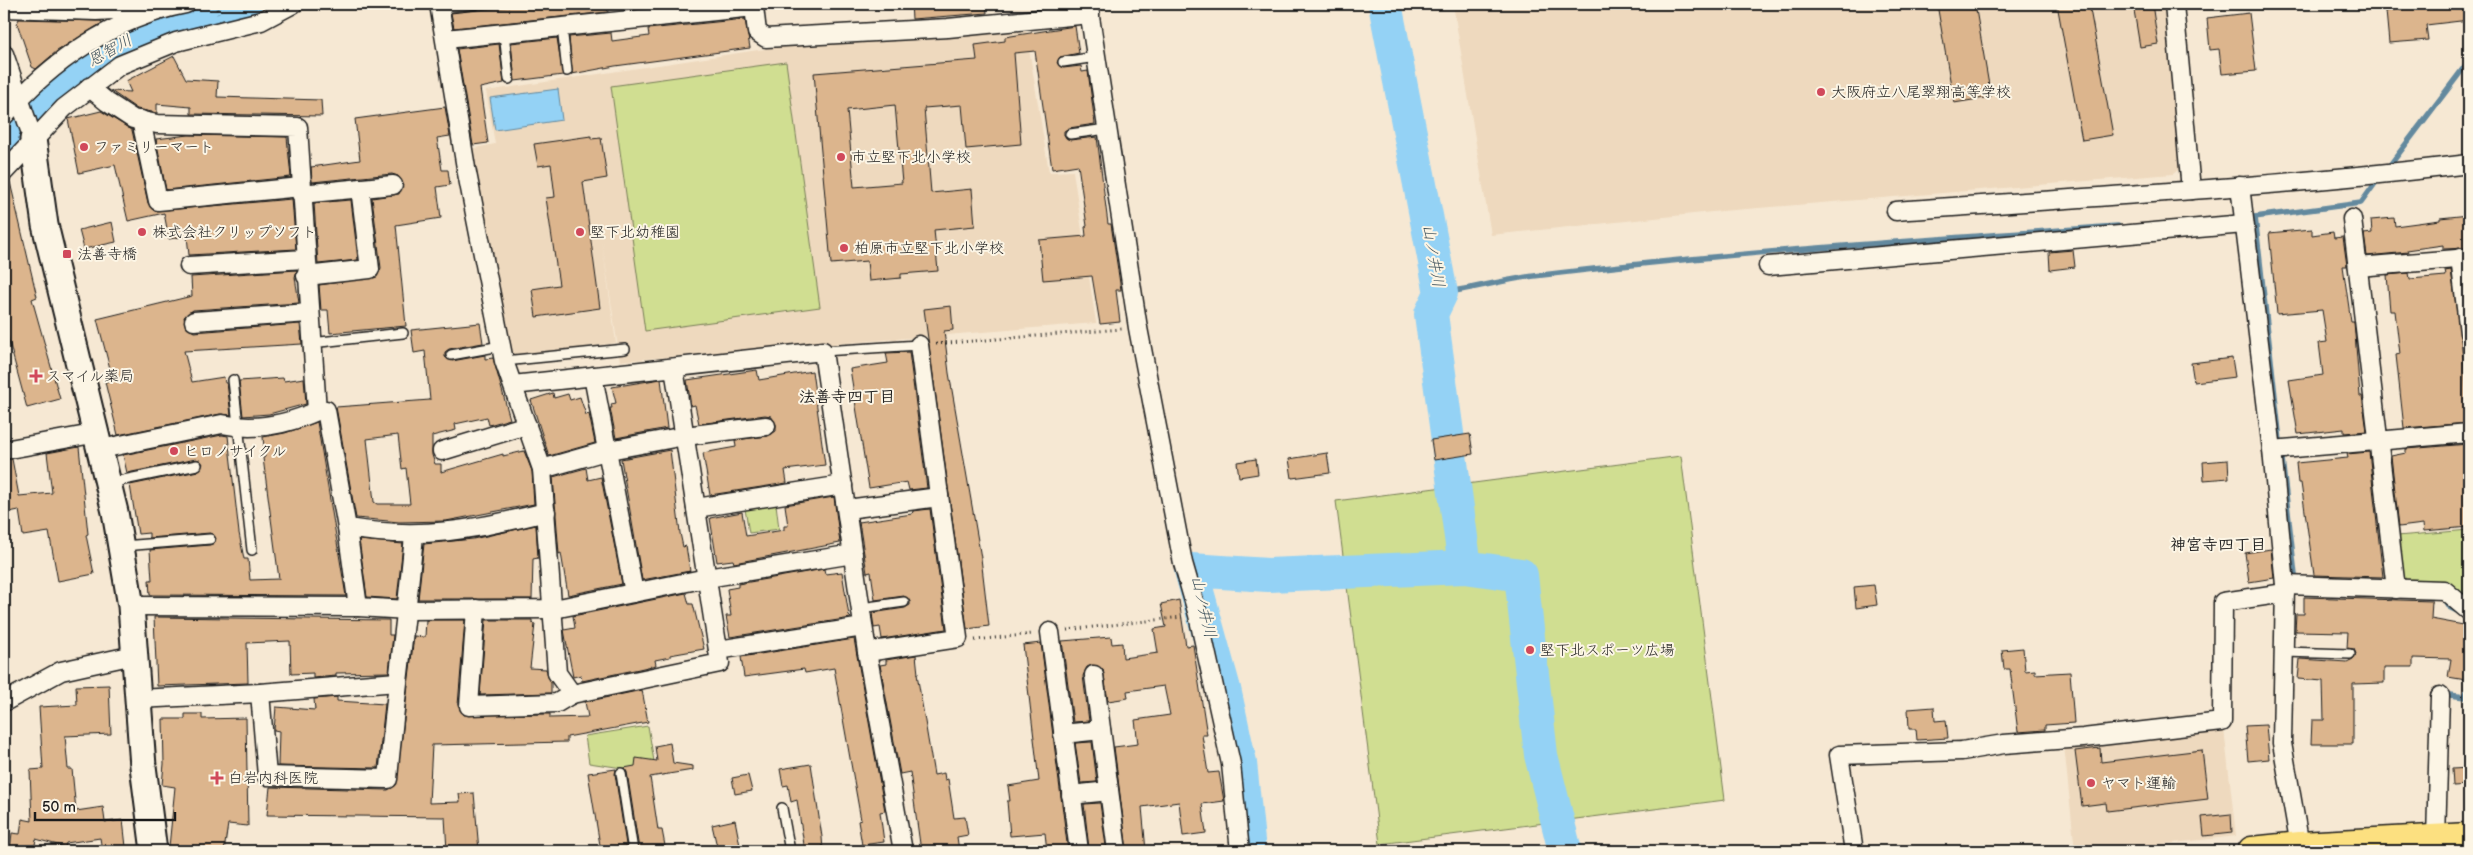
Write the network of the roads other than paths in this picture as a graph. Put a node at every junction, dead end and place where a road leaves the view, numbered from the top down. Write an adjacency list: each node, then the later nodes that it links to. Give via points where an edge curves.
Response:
1 (186, 4): 8 (street)
2 (293, 4): 18 (street, via 261,21 176,42 147,53 120,65)
3 (476, 4): 6 (lane)
4 (2174, 4): 30 (street)
5 (753, 5): 9 (street, via 757,32 766,38 948,28); 10 (street)
6 (440, 6): 12 (street)
7 (4, 8): 8 (street)
8 (166, 8): 19 (street, via 99,35 72,53)
9 (1089, 9): 14 (street)
10 (562, 27): 11 (street); 16 (lane)
11 (504, 33): 12 (street); 17 (lane)
12 (446, 39): 49 (street, via 466,168)
13 (4, 54): 19 (street)
14 (1096, 57): 15 (lane); 22 (street)
15 (1063, 62)
16 (567, 71)
17 (509, 80)
18 (89, 87): 21 (street, via 133,119); 24 (street)
19 (21, 101): 20 (street); 24 (street)
20 (4, 116)
21 (141, 120): 31 (street, via 157,124 298,127); 31 (street, via 158,201)
22 (1107, 129): 23 (lane); 122 (street, via 1138,328 1183,563 1198,615 1231,764)
23 (1070, 134)
24 (33, 136): 26 (street); 61 (street, via 45,225)
25 (2469, 164): 28 (street)
26 (4, 172)
27 (393, 185): 29 (street)
28 (2240, 186): 30 (street); 33 (street)
29 (360, 188): 31 (street); 40 (street, via 370,269)
30 (2191, 190): 32 (street)
31 (301, 191): 36 (street)
32 (1896, 210)
33 (2244, 219): 38 (street); 65 (street)
34 (2352, 219): 39 (street)
35 (2465, 258): 39 (street); 44 (street)
36 (305, 259): 37 (street); 40 (street)
37 (189, 266)
38 (1768, 266)
39 (2358, 267): 62 (street)
40 (306, 276): 41 (street)
41 (309, 313): 42 (street); 45 (street)
42 (194, 321)
43 (402, 333): 45 (lane)
44 (2469, 333)
45 (311, 343): 55 (street)
46 (918, 345): 48 (lane); 71 (street)
47 (625, 349): 49 (lane)
48 (824, 351): 51 (street); 70 (street)
49 (503, 353): 50 (lane); 54 (street)
50 (451, 355)
51 (674, 368): 52 (street); 60 (street)
52 (594, 376): 54 (street); 64 (street)
53 (233, 380): 58 (lane)
54 (513, 385): 56 (street)
55 (317, 411): 58 (street, via 292,422); 75 (street, via 326,410)
56 (527, 425): 66 (street); 68 (street)
57 (766, 426): 60 (street)
58 (238, 427): 61 (street, via 222,424); 79 (lane)
59 (2469, 434): 62 (street)
60 (685, 436): 64 (street); 72 (street)
61 (100, 441): 63 (street); 69 (street)
62 (2379, 441): 65 (street); 83 (street)
63 (4, 450)
64 (609, 450): 68 (street); 84 (street)
65 (2272, 450): 82 (street)
66 (442, 451)
67 (197, 465): 69 (lane)
68 (542, 469): 74 (street)
69 (109, 483): 78 (street)
70 (843, 485): 72 (street); 73 (street)
71 (939, 497): 73 (street); 96 (street, via 958,638)
72 (696, 508): 81 (street)
73 (847, 509): 80 (street)
74 (546, 512): 76 (street, via 486,527); 90 (street)
75 (347, 528): 76 (street); 87 (street)
76 (414, 535): 91 (street)
77 (210, 539): 78 (lane)
78 (121, 546): 86 (street)
79 (252, 550)
80 (854, 554): 81 (street); 88 (street)
81 (707, 578): 84 (street); 95 (street)
82 (2285, 589): 83 (street); 97 (street); 123 (street, via 2223,602 2222,722 1962,750 1839,755)
83 (2396, 589): 92 (street, via 2444,590)
84 (634, 592): 90 (street)
85 (904, 602): 88 (lane)
86 (131, 606): 87 (street); 99 (street)
87 (358, 607): 91 (street)
88 (861, 608): 93 (street)
89 (476, 609): 90 (street); 91 (street); 103 (street, via 469,706 557,703)
90 (554, 609): 103 (street, via 557,673)
91 (408, 610): 101 (street)
92 (2469, 611)
93 (863, 628): 95 (street); 96 (street)
94 (1050, 632): 108 (street)
95 (718, 650): 103 (street, via 720,663)
96 (867, 652): 119 (street)
97 (2284, 652): 98 (lane); 115 (street, via 2282,744)
98 (2350, 654)
99 (134, 655): 105 (street); 106 (street, via 61,671)
100 (1094, 675): 107 (street)
101 (397, 682): 102 (street); 102 (street, via 388,779 267,776)
102 (260, 693): 105 (street)
103 (572, 694)
104 (2440, 696): 114 (street)
105 (138, 699): 116 (street)
106 (4, 702)
107 (1101, 730): 108 (street); 110 (street)
108 (1063, 734): 111 (street)
109 (621, 773): 117 (lane)
110 (1109, 791): 111 (street); 121 (street)
111 (1072, 795): 120 (street)
112 (782, 808): 118 (lane)
113 (2469, 837): 114 (highway)
114 (2426, 843): 115 (highway)
115 (2300, 846): 124 (highway)
116 (154, 851)
117 (633, 851)
118 (790, 851)
119 (903, 851)
120 (1079, 851)
121 (1117, 851)
122 (1240, 851)
123 (1854, 851)
124 (2252, 851)

